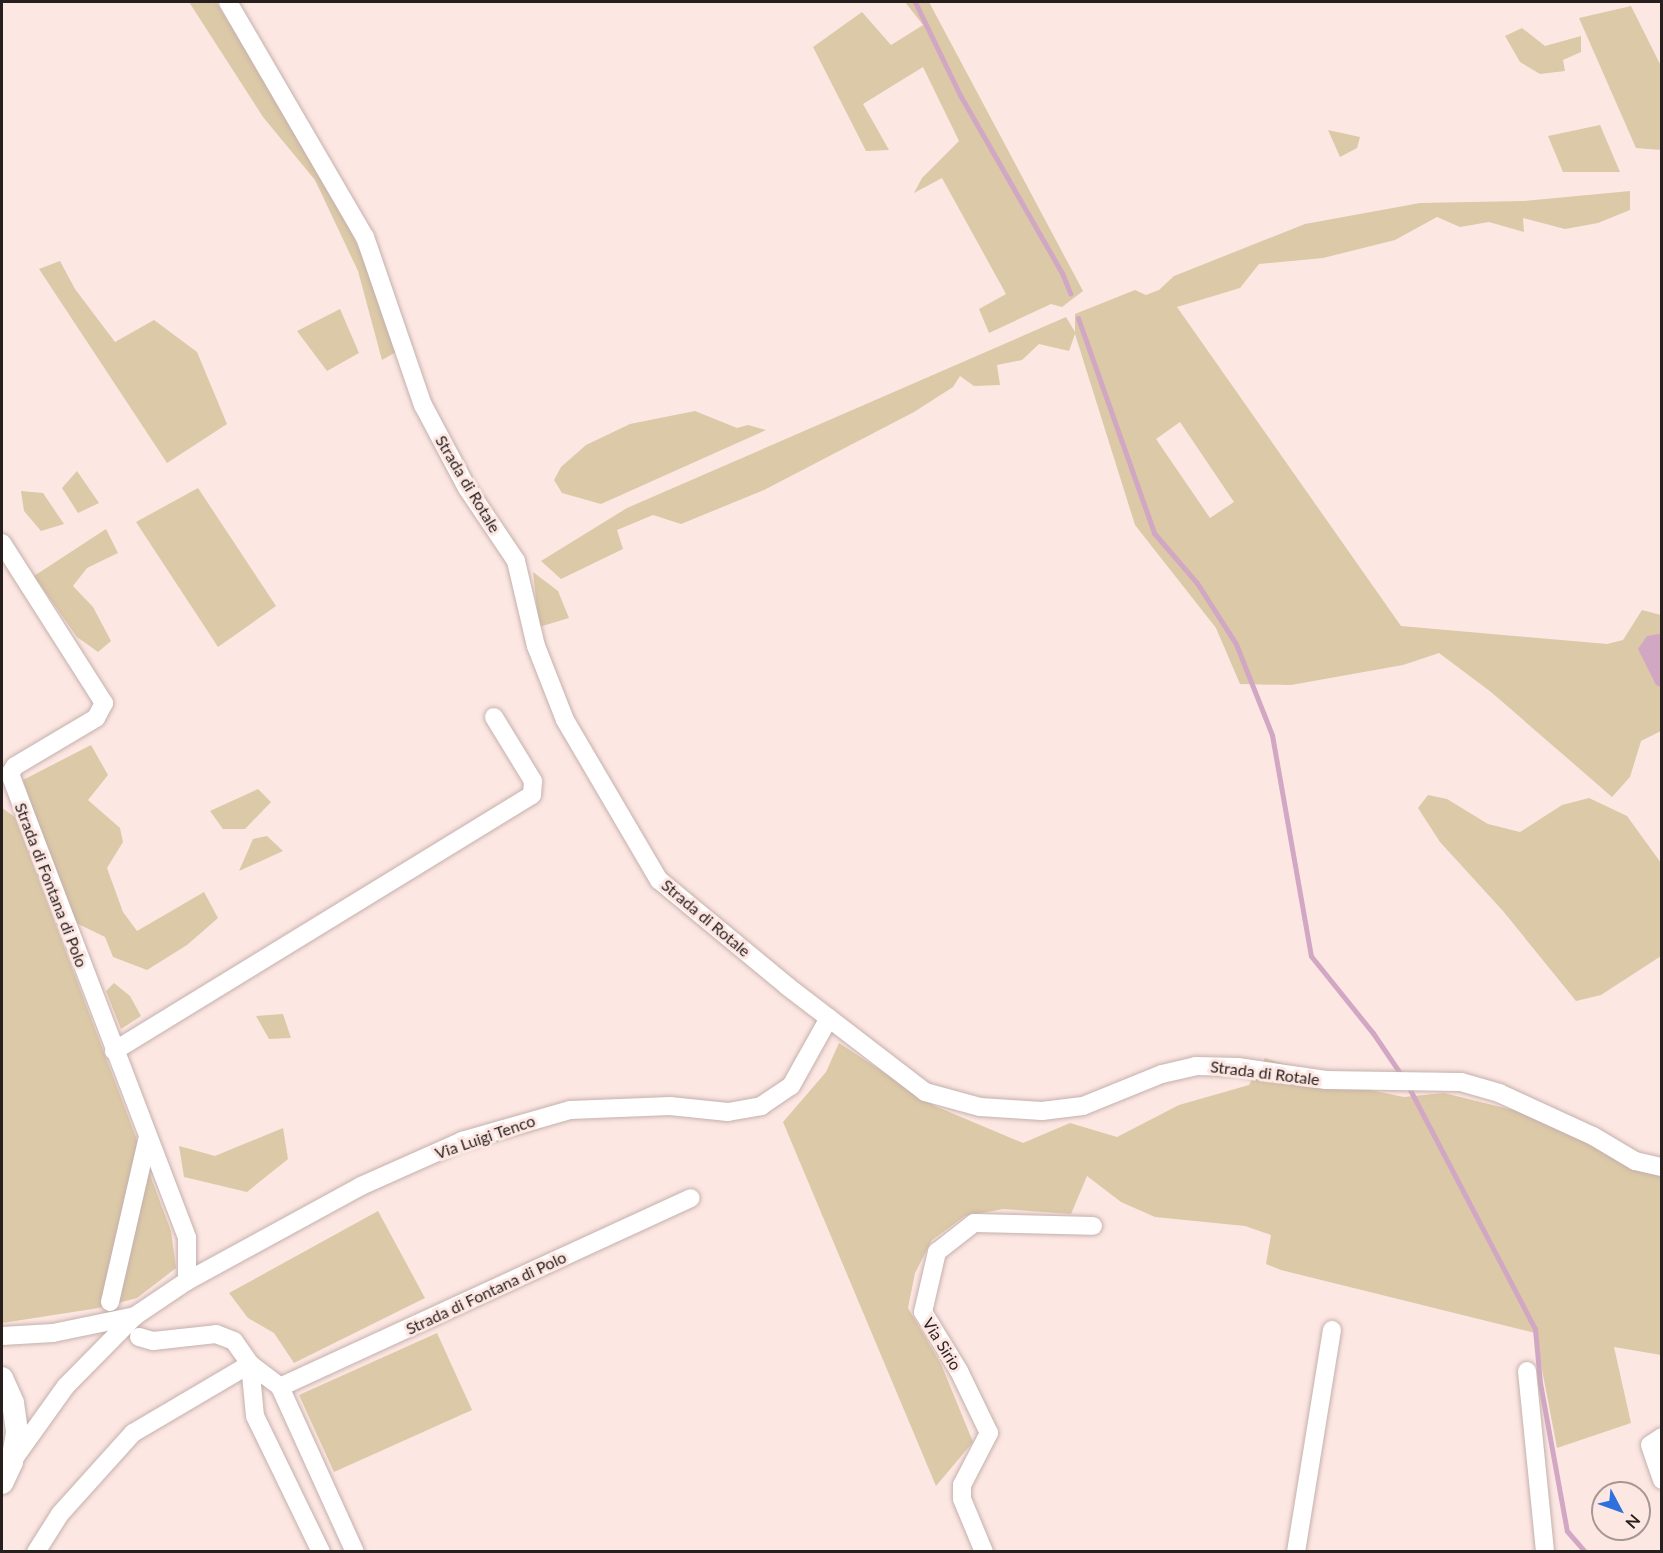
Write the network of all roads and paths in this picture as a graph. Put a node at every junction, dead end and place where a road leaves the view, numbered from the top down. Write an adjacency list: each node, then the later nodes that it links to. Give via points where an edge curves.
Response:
1 (228, 2): 5 (street, Strada di Rotale, via 365,237 423,405 467,488 516,561 536,646 565,720 659,880)
2 (2, 543): 4 (street, Strada di Fontana di Polo, via 104,703 96,718 15,766)
3 (494, 717): 6 (street, via 533,781 532,795)
4 (6, 776): 6 (street, Strada di Fontana di Polo)
5 (829, 1018): 8 (street, Strada di Rotale, via 925,1092 980,1107 1042,1111 1083,1106 1162,1074 1196,1066 1238,1067 1326,1080 1461,1082 1499,1093 1593,1136 1635,1161); 11 (street, Via Luigi Tenco, via 791,1086 762,1106 728,1112 670,1106 570,1110 462,1141 361,1186)
6 (114, 1051): 7 (street, Strada di Fontana di Polo)
7 (147, 1140): 11 (street, Strada di Fontana di Polo, via 187,1238); 12 (street)
8 (1662, 1167)
9 (691, 1198): 20 (street, Strada di Fontana di Polo)
10 (1093, 1226): 29 (street, Via Sirio, via 974,1223 937,1252 923,1312 959,1371 989,1434 962,1485 962,1499)
11 (187, 1281): 13 (street, Via Luigi Tenco)
12 (110, 1302)
13 (135, 1316): 15 (street, Via Luigi Tenco, via 53,1333); 22 (street, Via Luigi Tenco, via 66,1386)
14 (1332, 1330): 30 (street)
15 (2, 1336)
16 (139, 1337): 17 (street, via 153,1341 216,1334 234,1341)
17 (250, 1364): 20 (street); 26 (street, via 133,1433 60,1514); 27 (street, via 255,1416)
18 (1527, 1371): 31 (street)
19 (2, 1378): 22 (street, via 13,1403 17,1432)
20 (280, 1387): 28 (street)
21 (1662, 1437): 23 (street, via 1650,1444)
22 (12, 1462): 24 (street); 25 (street)
23 (1662, 1480)
24 (2, 1483)
25 (2, 1500)
26 (36, 1551)
27 (321, 1551)
28 (355, 1551)
29 (984, 1551)
30 (1296, 1551)
31 (1545, 1551)

